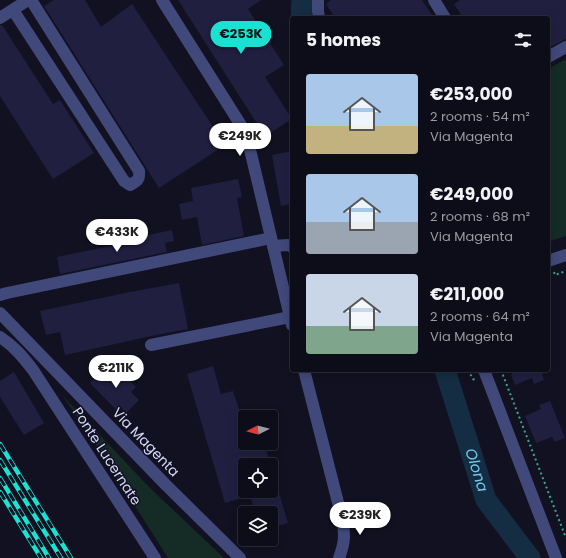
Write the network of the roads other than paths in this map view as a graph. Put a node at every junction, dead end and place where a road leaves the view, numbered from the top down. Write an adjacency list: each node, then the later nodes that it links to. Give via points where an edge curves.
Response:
1 (28, 0): 6 (street)
2 (31, 0): 6 (street, via 139,171 140,177 130,185 124,181)
3 (162, 0): 12 (street, via 244,130)
4 (318, 0): 7 (street)
5 (437, 1): 8 (street)
6 (13, 10): 9 (street)
7 (319, 16)
8 (444, 16)
9 (0, 18)
10 (566, 47): 11 (street)
11 (550, 56)
12 (272, 242): 13 (street); 16 (street); 18 (street)
13 (290, 246)
14 (566, 255): 15 (street)
15 (551, 266)
16 (0, 295)
17 (0, 313): 25 (street, Via Magenta)
18 (290, 317)
19 (290, 321): 21 (street)
20 (0, 337): 26 (street, Ponte Lucernate, via 12,346 33,370)
21 (151, 345)
22 (305, 372): 24 (street)
23 (485, 372): 31 (street)
24 (342, 518): 29 (street, via 343,546); 30 (street, via 348,533)
25 (221, 539): 27 (street, Via Magenta); 28 (street, Via Magenta)
26 (155, 558)
27 (240, 558)
28 (249, 558)
29 (338, 558)
30 (347, 558)
31 (556, 558)

